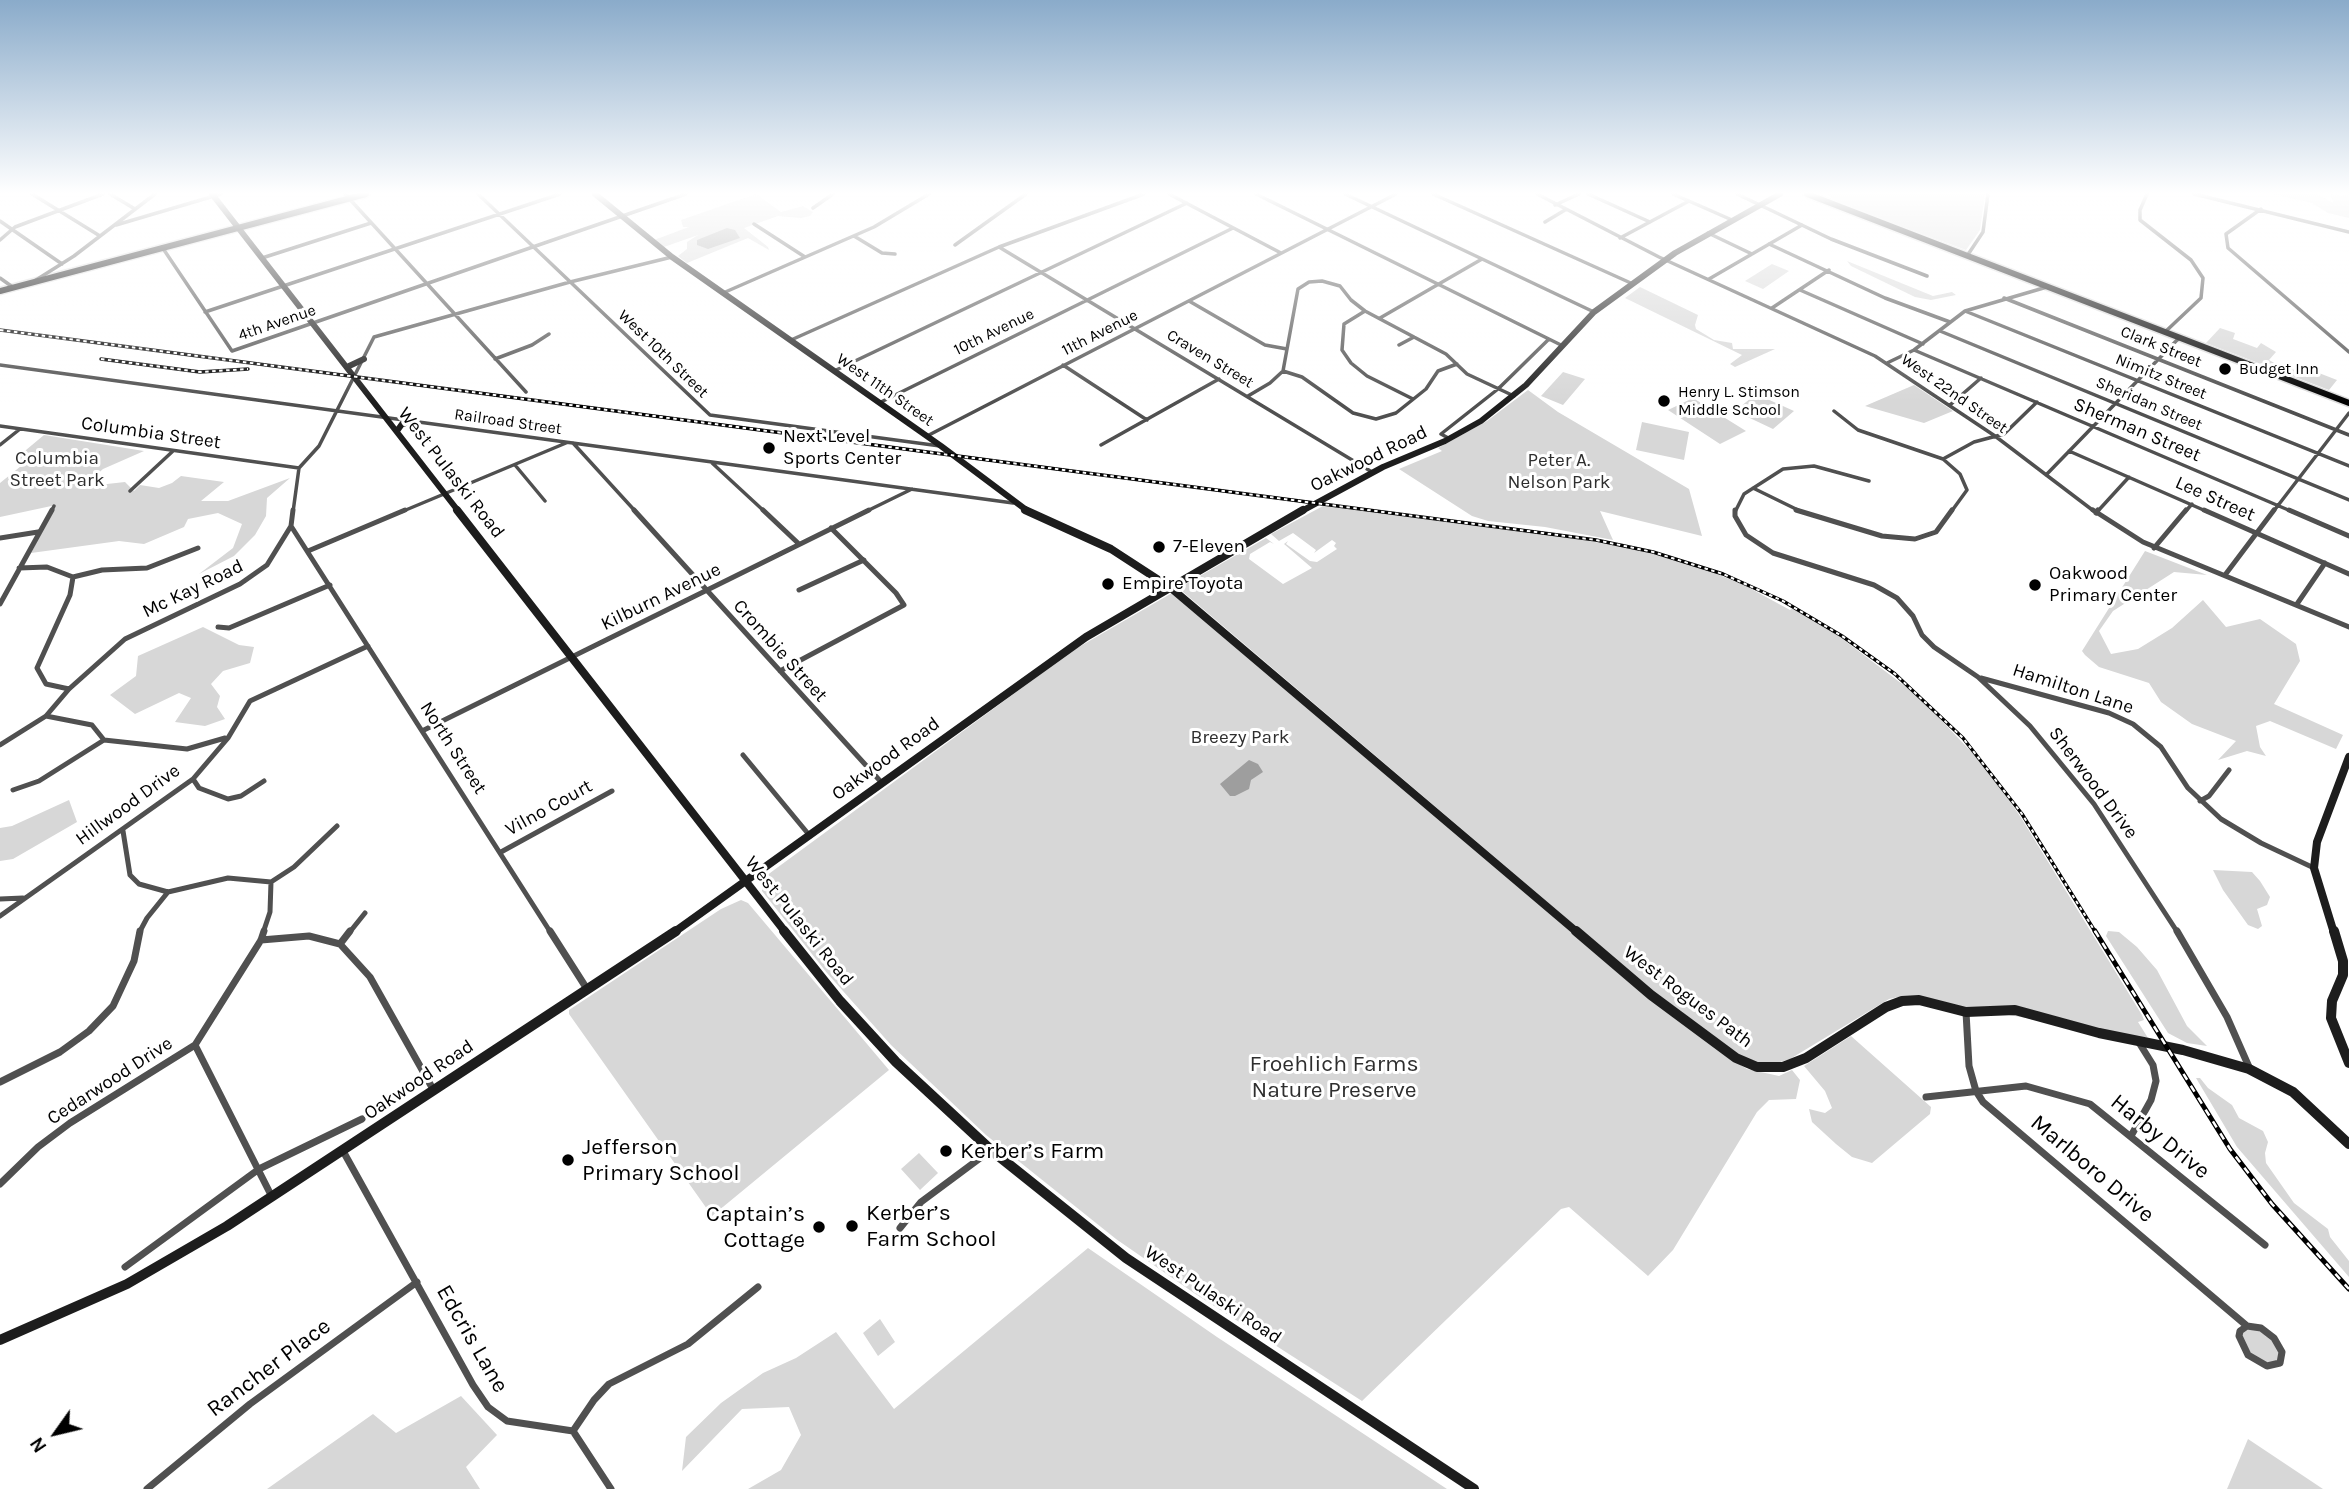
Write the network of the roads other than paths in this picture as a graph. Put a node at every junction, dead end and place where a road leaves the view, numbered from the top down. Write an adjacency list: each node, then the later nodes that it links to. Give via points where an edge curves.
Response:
1 (102, 263): 35 (main road)
2 (173, 263): 52 (street)
3 (266, 263): 39 (main road, West Pulaski Road)
4 (352, 263): 39 (street)
5 (408, 263): 36 (street)
6 (486, 263): 36 (street, 4th Avenue)
7 (551, 263): 34 (street, West 10th Street)
8 (645, 263): 34 (street)
9 (680, 263): 45 (main road, West 11th Street)
10 (790, 263): 45 (street)
11 (962, 263): 65 (street)
12 (1027, 263): 30 (street, Craven Street)
13 (1060, 263): 30 (street)
14 (1162, 263): 47 (street, 10th Avenue)
15 (1261, 263): 48 (street, 11th Avenue)
16 (1398, 263): 37 (street)
17 (1474, 263): 37 (street)
18 (1491, 263): 53 (street)
19 (1586, 263): 38 (street)
20 (1661, 263): 38 (main road, Oakwood Road)
21 (1673, 263): 33 (street, West 22nd Street)
22 (1736, 263): 33 (street)
23 (1814, 263): 29 (street)
24 (1892, 263): 31 (street)
25 (1986, 263): 40 (main road)
26 (2193, 263): 60 (street, via 2203,278 2201,298)
27 (2247, 263): 72 (street)
28 (62, 264): 35 (street)
29 (1829, 270): 43 (street); 56 (street, via 1885,298)
30 (1042, 272): 47 (street, Craven Street); 81 (street)
31 (1927, 276)
32 (0, 278): 41 (street)
33 (1709, 279): 49 (street, West 22nd Street)
34 (570, 282): 54 (street); 115 (street, West 10th Street, via 710,415)
35 (31, 283): 41 (main road)
36 (427, 284): 54 (street); 57 (street, 4th Avenue)
37 (1440, 284): 55 (street); 64 (street)
38 (1633, 285): 53 (main road, Oakwood Road)
39 (284, 286): 52 (street); 57 (main road, West Pulaski Road)
40 (2047, 287): 46 (street); 60 (main road)
41 (14, 288): 44 (main road)
42 (1298, 289): 50 (street, via 1316,281 1336,284); 69 (street)
43 (1800, 290): 49 (street); 66 (street)
44 (0, 291)
45 (723, 293): 65 (main road, West 11th Street)
46 (2004, 298): 51 (street); 75 (street, Clark Street)
47 (1088, 300): 58 (street, Craven Street); 92 (street, 10th Avenue)
48 (1189, 301): 58 (street, 11th Avenue); 69 (street, via 1265,345)
49 (1772, 308): 76 (street, West 22nd Street)
50 (1365, 311): 55 (street); 91 (street, via 1344,324 1342,350 1367,376)
51 (1965, 311): 56 (street); 86 (street, Nimitz Street)
52 (205, 312): 71 (street)
53 (1594, 312): 68 (main road, Oakwood Road)
54 (454, 314): 73 (street, via 374,337); 74 (street)
55 (1380, 318): 62 (street)
56 (1950, 322): 59 (street)
57 (313, 324): 71 (street, 4th Avenue); 80 (main road, West Pulaski Road)
58 (1136, 328): 79 (street, 11th Avenue); 85 (street, Craven Street)
59 (1940, 331): 66 (street); 94 (street, Sheridan Street)
60 (2165, 332): 63 (main road)
61 (549, 334): 74 (street)
62 (1414, 337): 67 (street); 77 (street)
63 (2179, 338): 75 (street); 95 (main road)
64 (1549, 339): 68 (street); 87 (street)
65 (791, 340): 81 (main road, West 11th Street)
66 (1923, 344): 70 (street)
67 (1399, 345)
68 (1561, 345): 90 (main road, Oakwood Road)
69 (1287, 349): 82 (street)
70 (1914, 350): 76 (street); 84 (street, Sherman Street)
71 (232, 351)
72 (2349, 352)
73 (364, 359): 80 (main road); 83 (street)
74 (495, 359): 88 (street)
75 (2158, 359): 86 (street); 106 (street, Clark Street)
76 (1887, 363): 96 (street, West 22nd Street)
77 (1457, 364): 87 (street); 91 (street, via 1438,371)
78 (0, 365): 97 (street, Railroad Street)
79 (1063, 365): 101 (street); 109 (street, 11th Avenue)
80 (347, 367): 83 (main road, West Pulaski Road)
81 (834, 371): 92 (main road, West 11th Street)
82 (1283, 371): 89 (street); 91 (street, via 1302,377 1331,400 1369,419 1386,417)
83 (355, 376): 97 (street); 100 (main road, West Pulaski Road)
84 (1981, 378): 93 (street, Sherman Street); 96 (street)
85 (1219, 379): 89 (street, Craven Street); 101 (street)
86 (2137, 380): 94 (street); 118 (street, Nimitz Street)
87 (1498, 389): 90 (street); 111 (street, via 1441,433)
88 (526, 392)
89 (1248, 396): 124 (street, Craven Street)
90 (1514, 396): 111 (main road, Oakwood Road)
91 (1413, 399)
92 (879, 402): 109 (main road, West 11th Street)
93 (2037, 402): 104 (street, Sherman Street); 110 (street)
94 (2115, 403): 104 (street); 127 (street, Sheridan Street)
95 (2349, 403)
96 (1950, 405): 110 (street, West 22nd Street)
97 (336, 411): 100 (street, Railroad Street); 123 (street, via 319,446)
98 (1834, 411): 119 (street, via 1858,430)
99 (2349, 413): 106 (street)
100 (386, 417): 102 (street, Railroad Street); 107 (main road, West Pulaski Road)
101 (1147, 420): 114 (street)
102 (413, 421): 107 (main road); 112 (street, Railroad Street)
103 (0, 426): 105 (street, Columbia Street)
104 (2093, 426): 117 (street); 137 (street, Sherman Street)
105 (20, 429): 113 (street); 116 (street, Columbia Street)
106 (2335, 429): 108 (street, Clark Street); 118 (street)
107 (397, 431): 132 (main road, West Pulaski Road)
108 (2349, 435)
109 (927, 436): 115 (main road, West 11th Street)
110 (1995, 436): 119 (street); 125 (street, West 22nd Street)
111 (1450, 439): 124 (main road, Oakwood Road)
112 (570, 443): 120 (street, Railroad Street); 121 (street); 158 (street, Crombie Street)
113 (0, 445)
114 (1101, 445)
115 (941, 446): 135 (main road, West 11th Street)
116 (173, 451): 123 (street, Columbia Street); 131 (street)
117 (2069, 451): 125 (street); 126 (street, Lee Street)
118 (2317, 453): 122 (street, Nimitz Street); 127 (street)
119 (1943, 459): 129 (street, via 1961,474 1967,490 1936,532 1915,539 1882,536 1795,510)
120 (712, 462): 130 (street, Railroad Street); 146 (street)
121 (515, 465): 132 (street); 133 (street)
122 (2349, 466)
123 (299, 468): 140 (street, Mc Kay Road)
124 (1372, 472): 157 (main road, Oakwood Road)
125 (2046, 475): 139 (street, West 22nd Street)
126 (2129, 477): 136 (street, Lee Street); 139 (street)
127 (2298, 479): 134 (street, Sheridan Street); 137 (street)
128 (1869, 481): 129 (street, via 1804,465 1783,469)
129 (1753, 488): 167 (street, Sherwood Drive, via 1735,508 1746,535 1773,553 1884,589 1907,607 1934,647)
130 (912, 489): 135 (street, Railroad Street); 141 (street, Kilburn Avenue)
131 (130, 491)
132 (445, 494): 149 (street); 165 (main road, West Pulaski Road)
133 (545, 500)
134 (2349, 500)
135 (1013, 503): 157 (main road, West 11th Street, via 1111,549)
136 (2192, 504): 143 (street, Lee Street); 148 (street)
137 (2278, 505): 143 (street); 144 (street, Sherman Street)
138 (54, 506): 142 (street)
139 (2096, 513): 148 (street, West 22nd Street)
140 (291, 526): 149 (street, North Street); 168 (street, Mc Kay Road, via 276,554 254,576 125,639)
141 (831, 528): 146 (street, Kilburn Avenue); 150 (street)
142 (38, 532): 145 (street); 152 (street)
143 (2257, 533): 151 (street, Lee Street); 154 (street)
144 (2349, 536)
145 (0, 538)
146 (799, 544): 158 (street, Kilburn Avenue)
147 (198, 548): 155 (street, via 147,568)
148 (2154, 548): 154 (street, West 22nd Street)
149 (308, 551): 156 (street, North Street)
150 (864, 560): 159 (street); 166 (street, via 905,605)
151 (2325, 563): 153 (street, Lee Street); 161 (street)
152 (19, 568): 155 (street, via 47,567); 160 (street)
153 (2349, 574)
154 (2225, 575): 161 (street, West 22nd Street)
155 (73, 577): 168 (street, via 70,595 37,667 46,684)
156 (330, 585): 162 (street, via 229,628); 164 (street, North Street)
157 (1171, 588): 179 (main road, Oakwood Road, via 1068,648); 198 (main road, West Rogues Path, via 1651,995 1736,1058 1766,1069 1795,1063 1902,1001 1919,1000)
158 (706, 590): 165 (street, Kilburn Avenue); 166 (street, Crombie Street)
159 (799, 590)
160 (0, 604)
161 (2297, 604): 163 (street, West 22nd Street)
162 (218, 627)
163 (2349, 627)
164 (368, 646): 170 (street, North Street); 171 (street, Hillwood Drive, via 250,701)
165 (571, 657): 170 (street, Kilburn Avenue); 189 (main road, West Pulaski Road)
166 (780, 671): 179 (street, Crombie Street)
167 (1978, 677): 182 (street, Hamilton Lane, via 2133,724 2161,747); 202 (street, Sherwood Drive, via 2048,745 2094,804 2208,981)
168 (69, 689): 169 (street, Mc Kay Road)
169 (46, 716): 172 (street, via 92,725); 173 (street, Mc Kay Road)
170 (422, 731): 186 (street, North Street)
171 (228, 738): 172 (street, via 187,749); 177 (street, Hillwood Drive)
172 (104, 740): 180 (street, via 38,781)
173 (0, 745)
174 (743, 755): 185 (street)
175 (2349, 757): 187 (main road, via 2317,842)
176 (2229, 770): 182 (street)
177 (193, 779): 178 (street, via 199,788 228,799); 184 (street, Hillwood Drive)
178 (264, 782)
179 (882, 783): 185 (main road, Oakwood Road)
180 (13, 790)
181 (612, 791): 186 (street, Vilno Court)
182 (2200, 801): 187 (street, Hamilton Lane, via 2261,844)
183 (337, 826): 188 (street)
184 (123, 831): 190 (street, via 130,875 139,884); 191 (street, Hillwood Drive)
185 (810, 836): 189 (main road, Oakwood Road)
186 (501, 852): 197 (street, North Street)
187 (2314, 868): 201 (main road, via 2343,961 2331,1018)
188 (271, 882): 190 (street, via 228,878); 195 (street, Cedarwood Drive, via 270,912)
189 (746, 883): 197 (main road, Oakwood Road); 210 (main road, West Pulaski Road, via 859,1021 928,1094)
190 (168, 892): 203 (street, via 138,935 134,961 113,1006 60,1052)
191 (23, 898): 192 (street); 194 (street, Hillwood Drive)
192 (0, 899)
193 (365, 913): 196 (street)
194 (0, 916)
195 (261, 940): 196 (street, via 309,936); 200 (street, Cedarwood Drive)
196 (340, 944): 204 (street, via 370,977)
197 (587, 989): 204 (main road, Oakwood Road)
198 (1966, 1012): 199 (main road, West Rogues Path, via 2015,1010); 205 (street, Marlboro Drive, via 1969,1066)
199 (2138, 1041): 202 (main road, West Rogues Path); 208 (street, via 2153,1065 2156,1081)
200 (195, 1045): 212 (street); 213 (street, Cedarwood Drive, via 70,1123)
201 (2349, 1063)
202 (2249, 1069): 209 (main road, West Rogues Path, via 2293,1092)
203 (0, 1082)
204 (434, 1091): 211 (main road, Oakwood Road)
205 (1976, 1091): 206 (street, Harby Drive); 208 (street, Harby Drive, via 2041,1089 2090,1104); 220 (street, Marlboro Drive, via 1989,1108)
206 (1926, 1097)
207 (362, 1119): 212 (street, Oakwood Road)
208 (2131, 1136): 216 (street, Harby Drive)
209 (2349, 1144)
210 (991, 1150): 215 (street, via 922,1202); 225 (main road, West Pulaski Road, via 1137,1265)
211 (344, 1151): 214 (main road, Oakwood Road); 218 (street, Edcris Lane)
212 (259, 1169): 214 (street); 217 (street, Oakwood Road)
213 (0, 1184)
214 (272, 1197): 221 (main road, Oakwood Road, via 127,1284)
215 (900, 1228)
216 (2265, 1245)
217 (125, 1267)
218 (417, 1282): 222 (street, Edcris Lane, via 488,1407 507,1422); 223 (street, Rancher Place, via 250,1404)
219 (758, 1287): 222 (street, via 688,1344 609,1384)
220 (2247, 1325): 220 (street, Marlboro Drive, via 2239,1336 2248,1354 2267,1366 2280,1363 2282,1352 2274,1338)
221 (0, 1340)
222 (573, 1431): 224 (street)
223 (147, 1489)
224 (611, 1489)
225 (1474, 1489)

